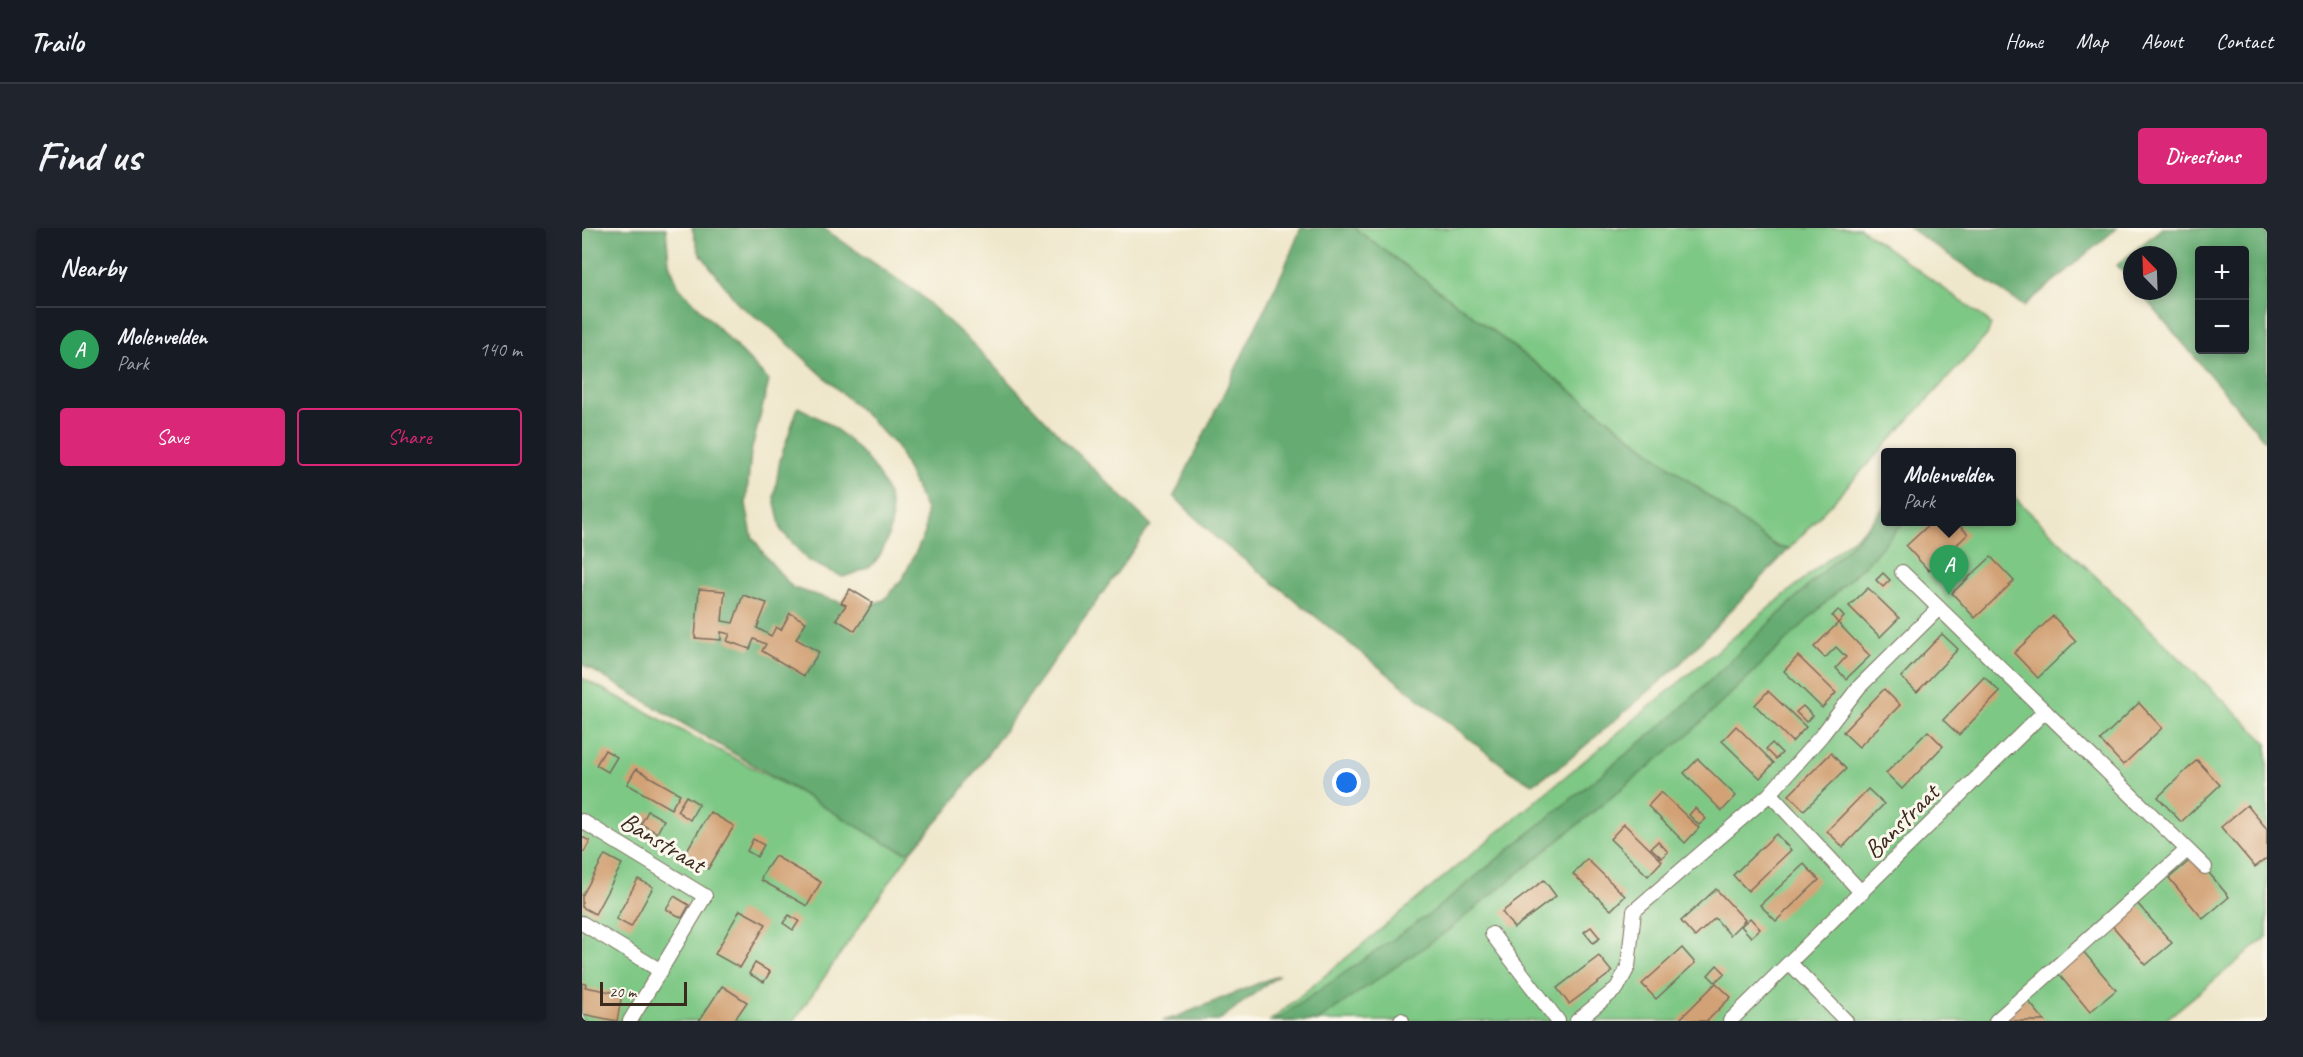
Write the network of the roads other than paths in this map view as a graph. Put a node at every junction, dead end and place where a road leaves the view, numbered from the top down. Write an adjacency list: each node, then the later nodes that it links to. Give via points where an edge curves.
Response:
1 (1902, 572): 2 (lane)
2 (1940, 608): 3 (lane); 4 (lane, via 1859,687)
3 (2045, 711): 6 (lane); 8 (lane, Banstraat)
4 (1770, 794): 8 (lane); 15 (lane, via 1634,910 1628,967 1617,988)
5 (582, 822): 12 (lane, Banstraat, via 705,896)
6 (2187, 850): 7 (lane); 18 (lane)
7 (2205, 867)
8 (1862, 893): 11 (lane, Banstraat)
9 (582, 923): 12 (lane)
10 (1492, 934): 14 (lane)
11 (1791, 964): 16 (lane, Banstraat); 17 (lane)
12 (661, 971): 13 (lane, Banstraat)
13 (630, 1021)
14 (1558, 1021)
15 (1577, 1021)
16 (1730, 1021)
17 (1846, 1021)
18 (1996, 1021)

